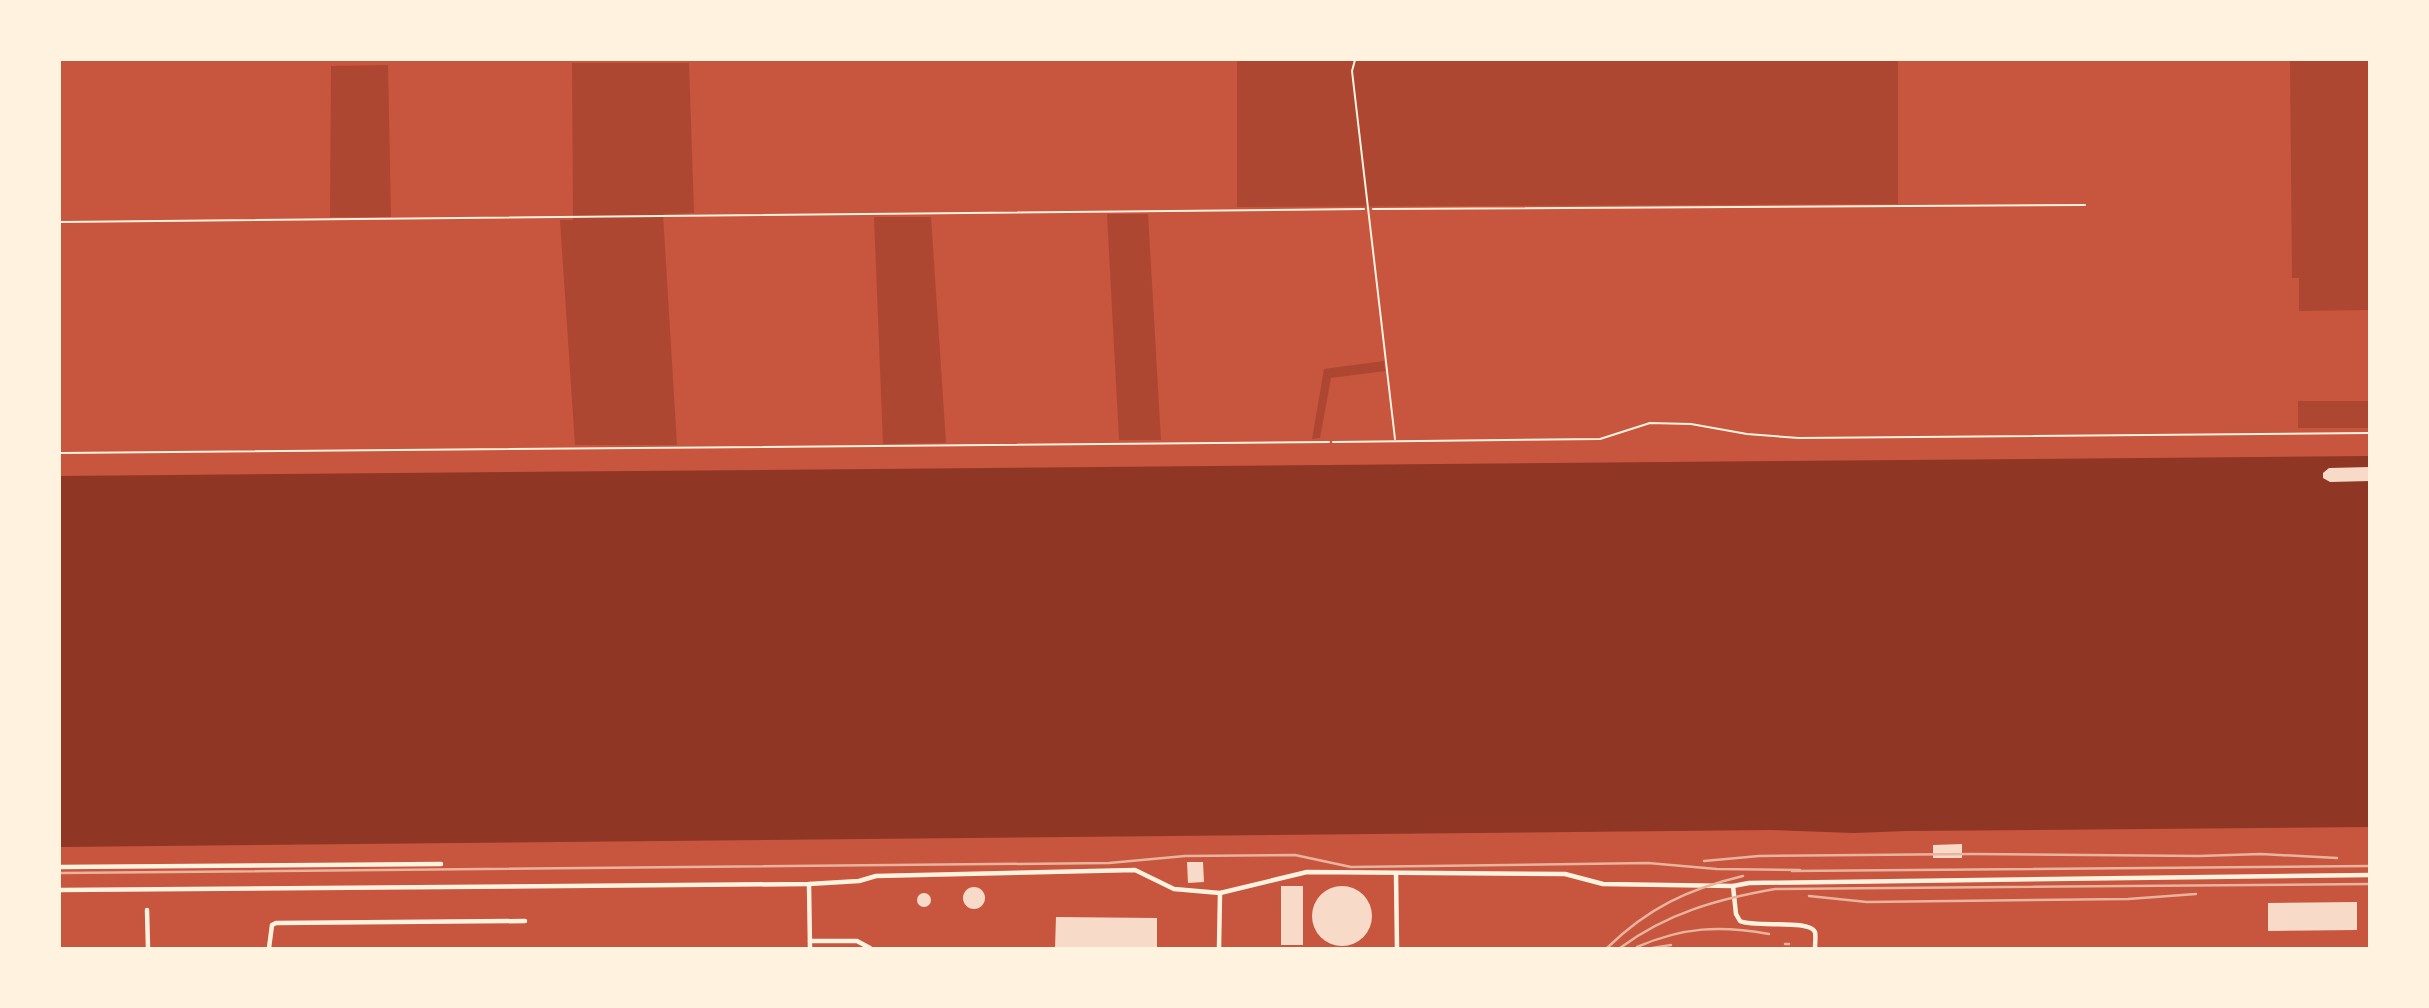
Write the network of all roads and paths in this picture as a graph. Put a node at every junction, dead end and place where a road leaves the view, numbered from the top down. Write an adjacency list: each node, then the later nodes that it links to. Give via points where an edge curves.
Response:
1 (1355, 60): 3 (lane, via 1352,71)
2 (2085, 205): 3 (path)
3 (1369, 209): 4 (path); 6 (lane)
4 (60, 222)
5 (2370, 433): 6 (lane, via 1798,438 1658,423 1600,439)
6 (1396, 440): 7 (lane)
7 (1333, 442): 8 (path)
8 (60, 453)
9 (441, 864): 10 (street)
10 (60, 867)
11 (1396, 873): 14 (street, via 1564,874 1603,884); 16 (street, via 1307,872); 25 (street)
12 (2370, 875): 14 (street)
13 (809, 884): 15 (street); 16 (street, via 876,876 1135,870 1174,889); 19 (street)
14 (1733, 886): 26 (street, via 1740,921 1811,927)
15 (60, 890)
16 (1220, 893): 24 (street)
17 (147, 910): 20 (street)
18 (525, 921): 21 (street, via 276,923 270,931)
19 (810, 941): 22 (street); 23 (street, via 849,940)
20 (148, 948)
21 (269, 948)
22 (810, 948)
23 (870, 948)
24 (1219, 948)
25 (1397, 948)
26 (1815, 948)

